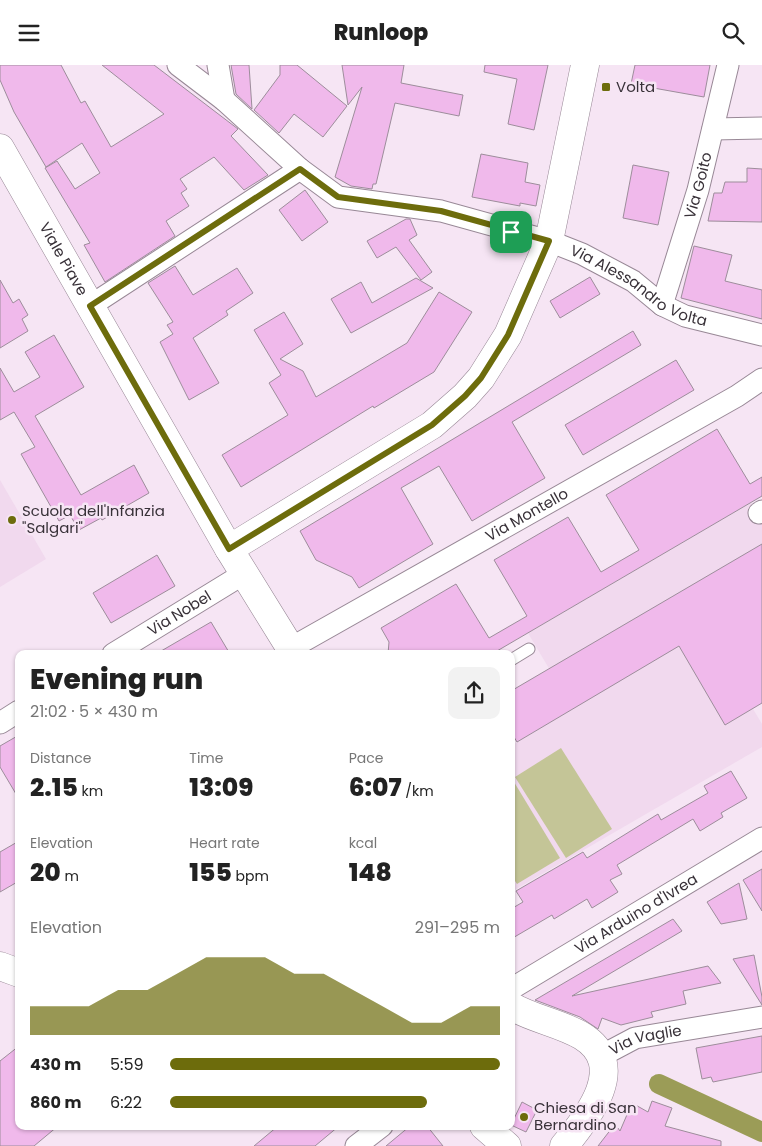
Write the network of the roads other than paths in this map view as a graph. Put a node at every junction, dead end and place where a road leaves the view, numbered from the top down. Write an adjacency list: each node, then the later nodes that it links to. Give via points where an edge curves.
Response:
1 (178, 65): 5 (street, Via Alessandro Volta)
2 (218, 65): 5 (street)
3 (585, 65): 10 (street)
4 (728, 65): 7 (street, Via Goito)
5 (224, 100): 9 (street, Via Alessandro Volta)
6 (762, 128): 7 (street)
7 (713, 129): 11 (street, Via Goito, via 698,190)
8 (0, 148): 12 (street, Viale Piave)
9 (300, 169): 10 (street, Via Alessandro Volta, via 338,197 441,211); 12 (street)
10 (549, 241): 11 (street, Via Alessandro Volta, via 633,281); 15 (street, via 500,350 465,396 432,425)
11 (662, 305): 13 (street, Via Alessandro Volta, via 685,316)
12 (90, 306): 15 (street, Viale Piave)
13 (762, 335)
14 (762, 379): 20 (street, Via Montello)
15 (229, 549): 16 (street, Viale Piave)
16 (245, 573): 18 (street, Via Nobel); 19 (street, Viale Piave)
17 (529, 649): 21 (lane)
18 (120, 650)
19 (292, 650)
20 (295, 650)
21 (515, 658)
22 (15, 714): 23 (street)
23 (0, 723)
24 (762, 838): 27 (street, Via Arduino d'Ivrea)
25 (0, 966): 26 (street)
26 (15, 972)
27 (515, 987)
28 (515, 1008): 30 (street, via 580,1036 595,1046)
29 (762, 1017): 30 (street, Via Vaglie, via 635,1038)
30 (601, 1055): 35 (street, Via Vaglie, via 604,1077 599,1095 590,1114)
31 (377, 1130): 33 (street)
32 (489, 1130): 34 (street)
33 (356, 1146)
34 (507, 1146)
35 (564, 1146)

